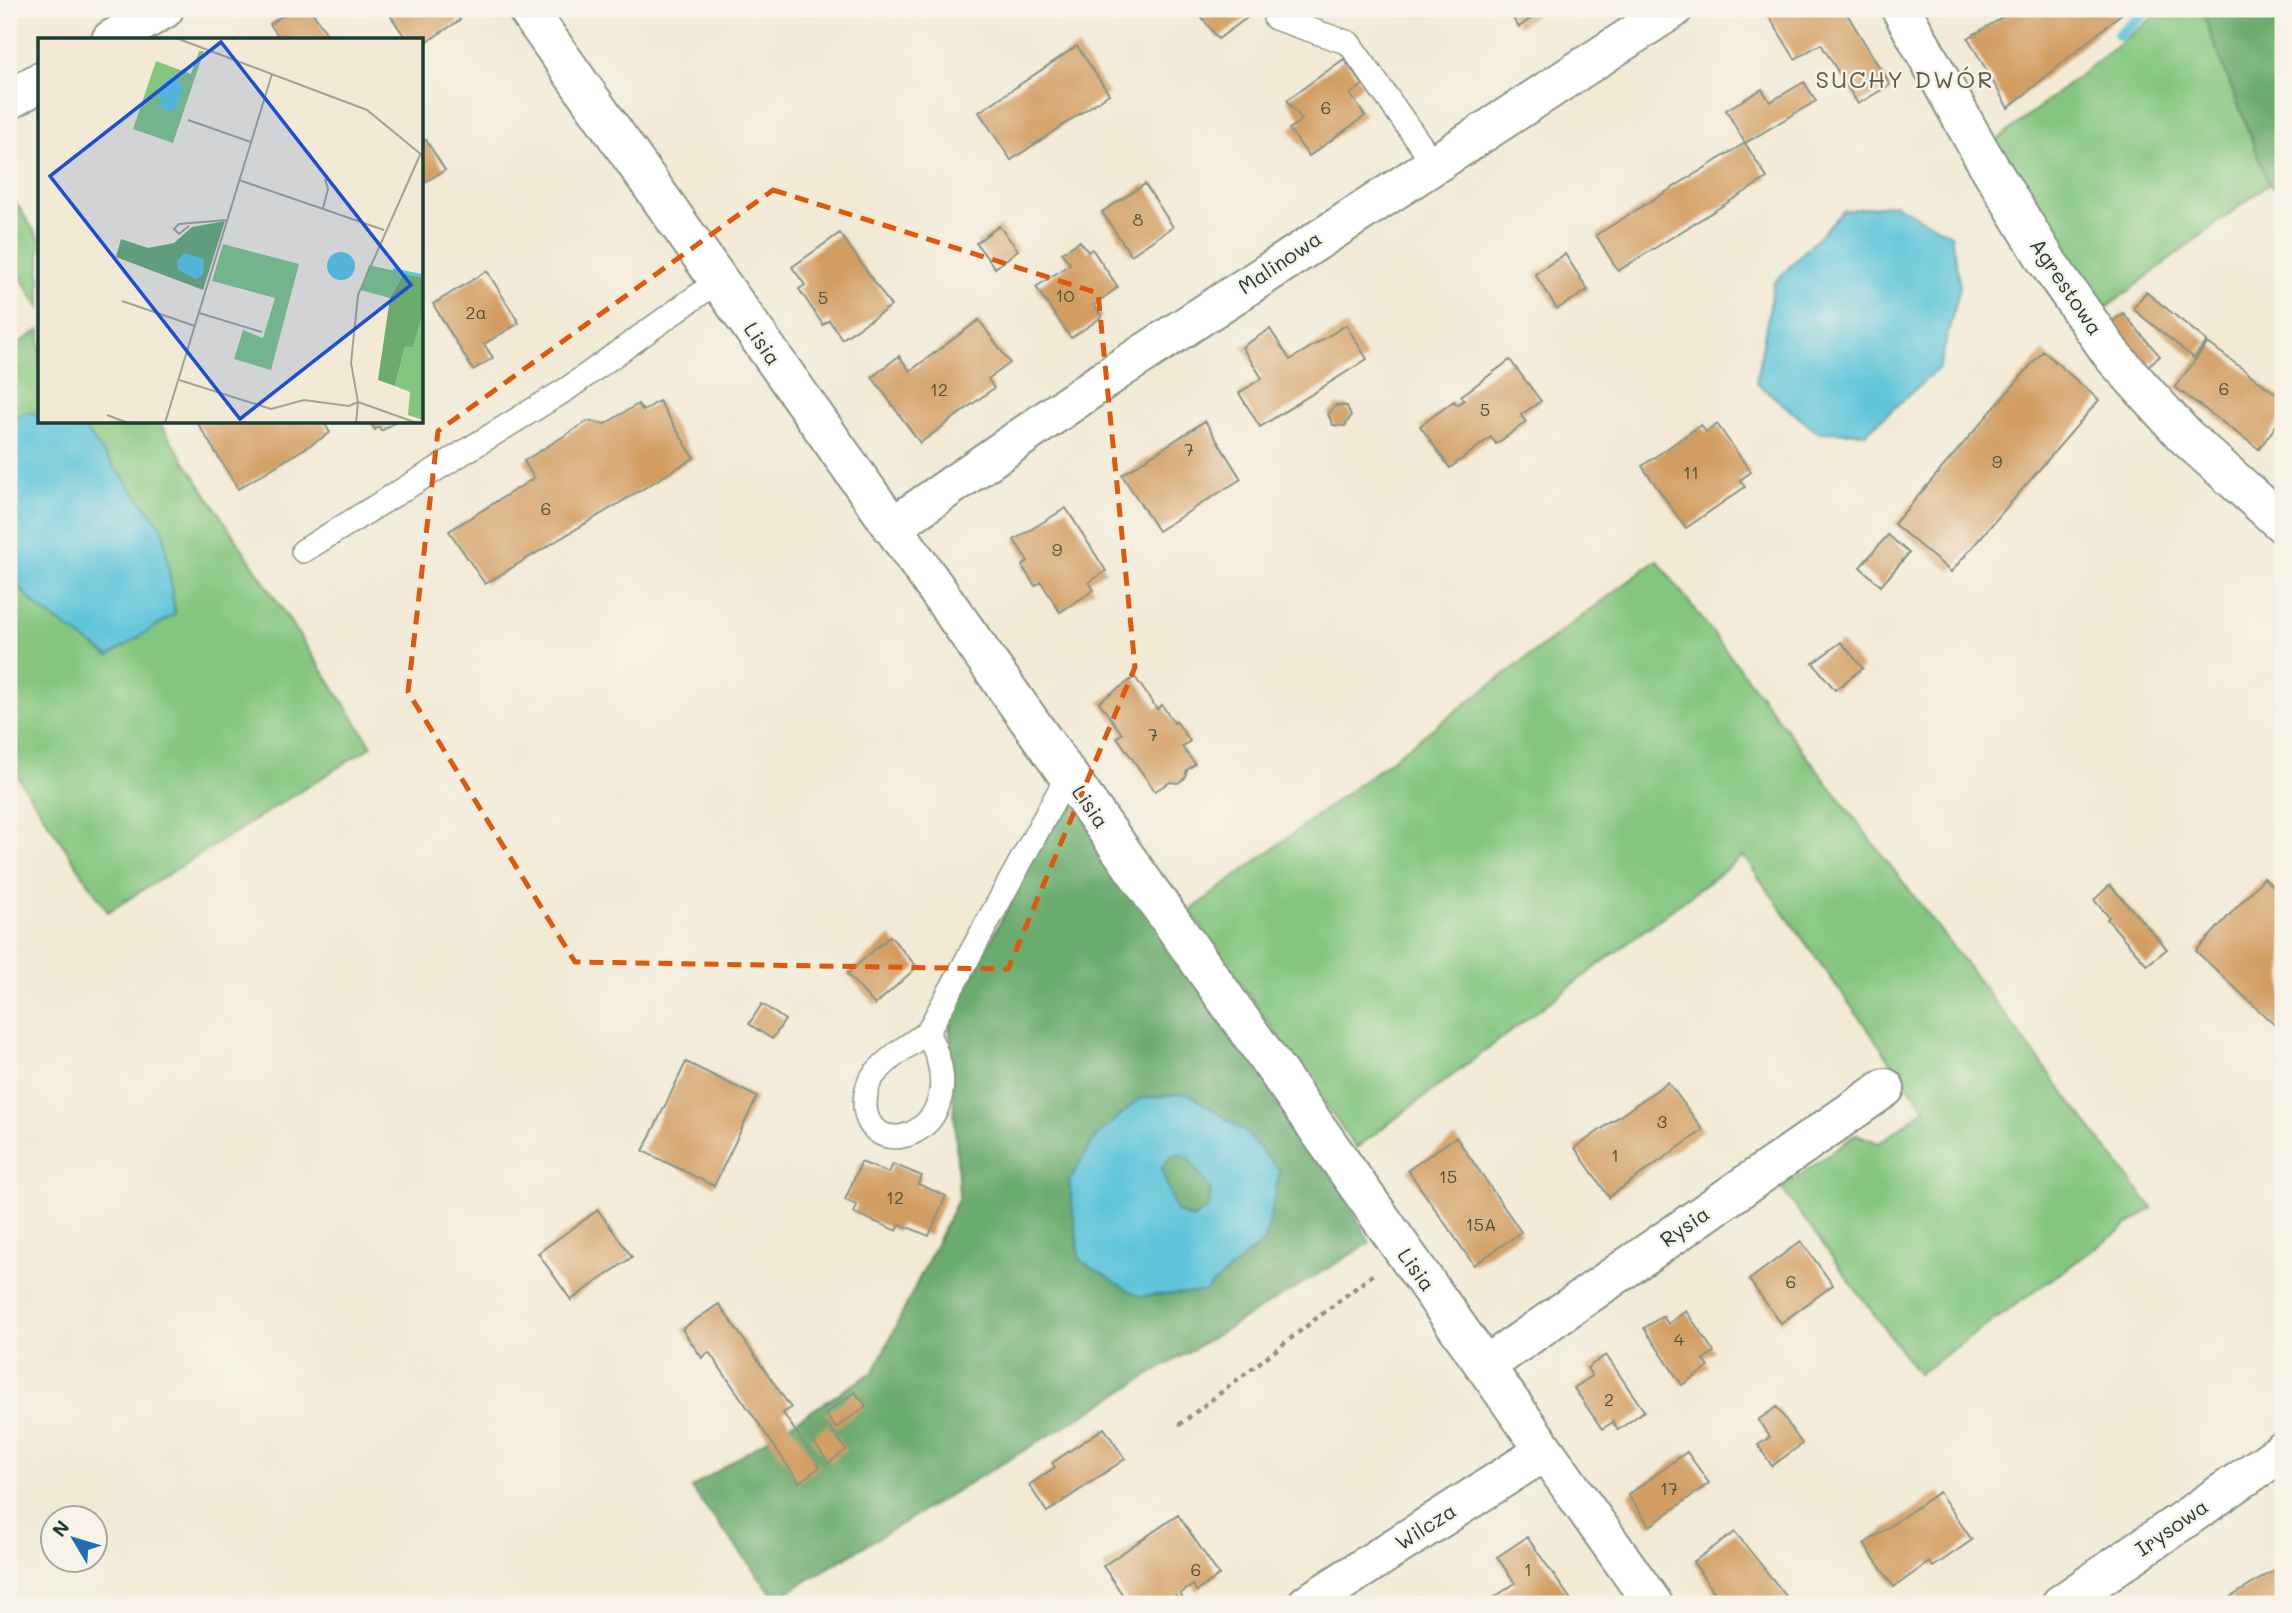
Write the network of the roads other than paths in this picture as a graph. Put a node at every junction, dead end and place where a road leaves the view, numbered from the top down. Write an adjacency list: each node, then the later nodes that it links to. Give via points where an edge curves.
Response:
1 (164, 9): 6 (street)
2 (527, 9): 10 (street, Lisia)
3 (1674, 9): 9 (street, Malinowa)
4 (1901, 9): 11 (street, Agrestowa, via 2048,263 2112,355 2184,435)
5 (1275, 18): 9 (lane, via 1349,43)
6 (114, 38)
7 (38, 83): 8 (street)
8 (9, 100)
9 (1434, 164): 12 (street, Malinowa, via 1117,371)
10 (718, 281): 12 (street, Lisia); 13 (lane, via 567,389)
11 (2283, 524)
12 (892, 527): 14 (street, Lisia)
13 (303, 551)
14 (1068, 775): 15 (lane); 17 (street, Lisia)
15 (928, 1032)
16 (1885, 1088): 17 (street, Rysia)
17 (1485, 1366): 18 (street, Lisia)
18 (1545, 1451): 20 (street, Wilcza); 21 (street, Lisia)
19 (2283, 1451): 22 (street, Irysowa)
20 (1307, 1604)
21 (1653, 1604)
22 (2061, 1604)

